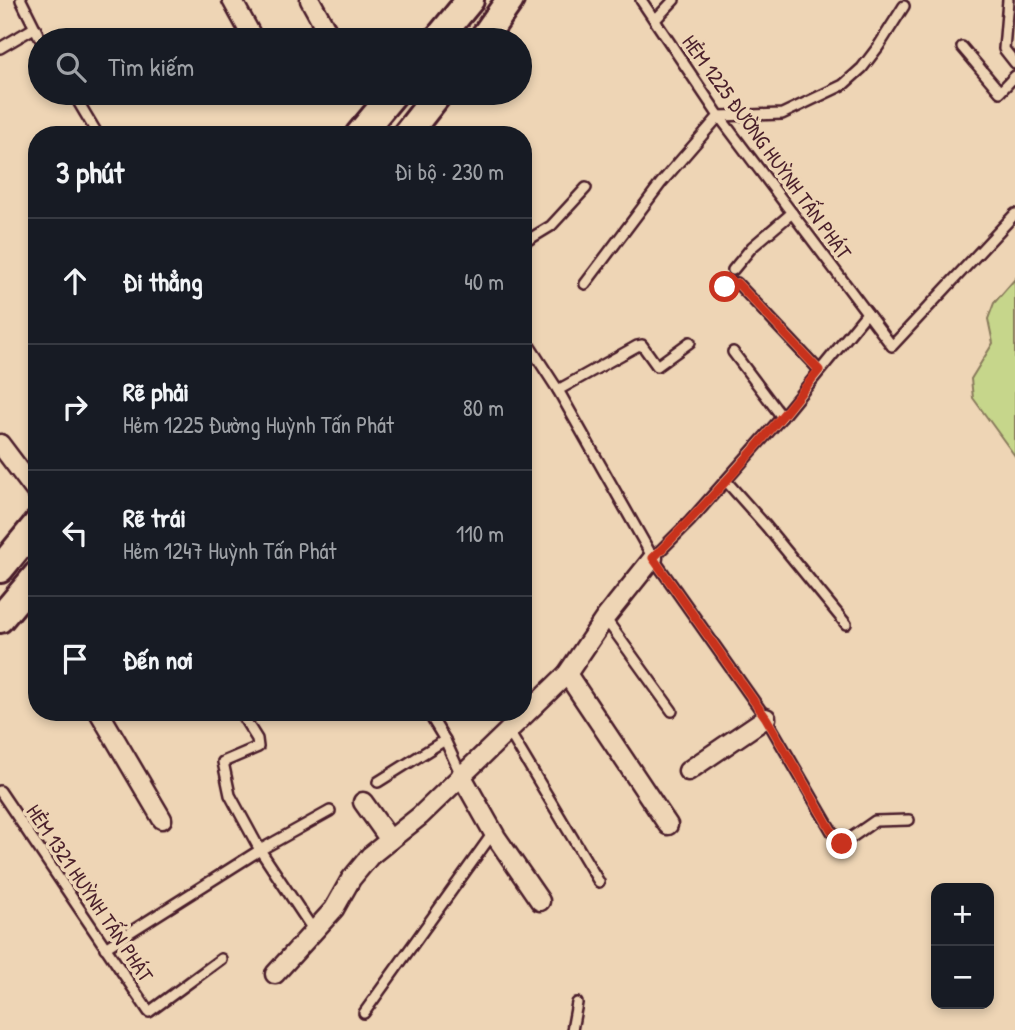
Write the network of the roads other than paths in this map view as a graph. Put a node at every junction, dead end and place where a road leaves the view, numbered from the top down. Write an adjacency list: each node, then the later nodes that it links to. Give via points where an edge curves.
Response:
1 (21, 0): 11 (lane)
2 (232, 0): 12 (street)
3 (310, 0): 13 (street)
4 (470, 0): 14 (main road)
5 (510, 0): 15 (main road)
6 (641, 0): 10 (lane, HẺM 1225 ĐƯỜNG HUỲNH TẤN PHÁT)
7 (674, 0): 10 (lane)
8 (1008, 0): 19 (lane, via 1004,49)
9 (904, 6): 24 (lane, via 870,57 843,85 782,114)
10 (655, 20): 24 (lane, HẺM 1225 ĐƯỜNG HUỲNH TẤN PHÁT)
11 (34, 28)
12 (247, 28)
13 (325, 28)
14 (447, 28)
15 (490, 28)
16 (28, 32): 18 (lane)
17 (962, 47): 20 (lane, via 1000,92)
18 (0, 48)
19 (1015, 63)
20 (1015, 76)
21 (80, 105): 25 (lane)
22 (378, 105): 26 (main road)
23 (429, 105): 27 (main road)
24 (719, 116): 29 (lane, HẺM 1225 ĐƯỜNG HUỲNH TẤN PHÁT); 33 (lane, via 661,183)
25 (93, 126)
26 (365, 126)
27 (412, 126)
28 (586, 188): 31 (lane, via 551,226)
29 (792, 213): 32 (lane); 35 (lane, HẺM 1225 ĐƯỜNG HUỲNH TẤN PHÁT)
30 (1015, 214): 35 (lane, HẺM 1225 ĐƯỜNG HUỲNH TẤN PHÁT, via 892,346)
31 (532, 238)
32 (733, 270)
33 (585, 284)
34 (725, 287): 39 (lane, via 737,283)
35 (867, 313): 39 (lane)
36 (690, 342): 40 (lane, via 657,366 642,345 637,346)
37 (532, 350): 40 (lane)
38 (733, 352): 41 (lane)
39 (819, 370): 41 (lane)
40 (558, 390): 46 (lane)
41 (782, 417): 44 (lane)
42 (0, 444): 43 (street)
43 (28, 481)
44 (726, 481): 46 (lane); 51 (lane)
45 (28, 535): 47 (main road)
46 (653, 558): 49 (street); 55 (lane)
47 (0, 569)
48 (28, 595): 50 (main road)
49 (605, 618): 52 (street); 54 (lane)
50 (0, 619)
51 (846, 624)
52 (567, 674): 53 (street); 70 (street)
53 (532, 707)
54 (673, 711)
55 (766, 718): 62 (street); 69 (lane, via 838,842 842,844 875,821)
56 (104, 721): 68 (street)
57 (246, 721): 73 (lane, via 258,747 223,762 230,795)
58 (433, 721): 61 (lane)
59 (517, 721): 60 (street)
60 (508, 730): 63 (street); 74 (lane)
61 (445, 740): 63 (lane); 64 (lane)
62 (688, 771)
63 (461, 775): 71 (street); 72 (street)
64 (378, 782)
65 (0, 791): 77 (lane, HẺM 1321 HUỲNH TẤN PHÁT)
66 (363, 802): 72 (street)
67 (330, 811): 73 (lane)
68 (162, 819)
69 (909, 820)
70 (668, 825)
71 (494, 833): 75 (street); 81 (lane)
72 (390, 840): 76 (street, via 360,867)
73 (261, 850): 76 (lane); 77 (lane)
74 (599, 882)
75 (540, 901)
76 (314, 931): 79 (street)
77 (105, 947): 78 (lane, HẺM 1321 HUỲNH TẤN PHÁT, via 149,1012)
78 (221, 959)
79 (275, 974)
80 (576, 1003): 82 (lane)
81 (363, 1013)
82 (572, 1030)

